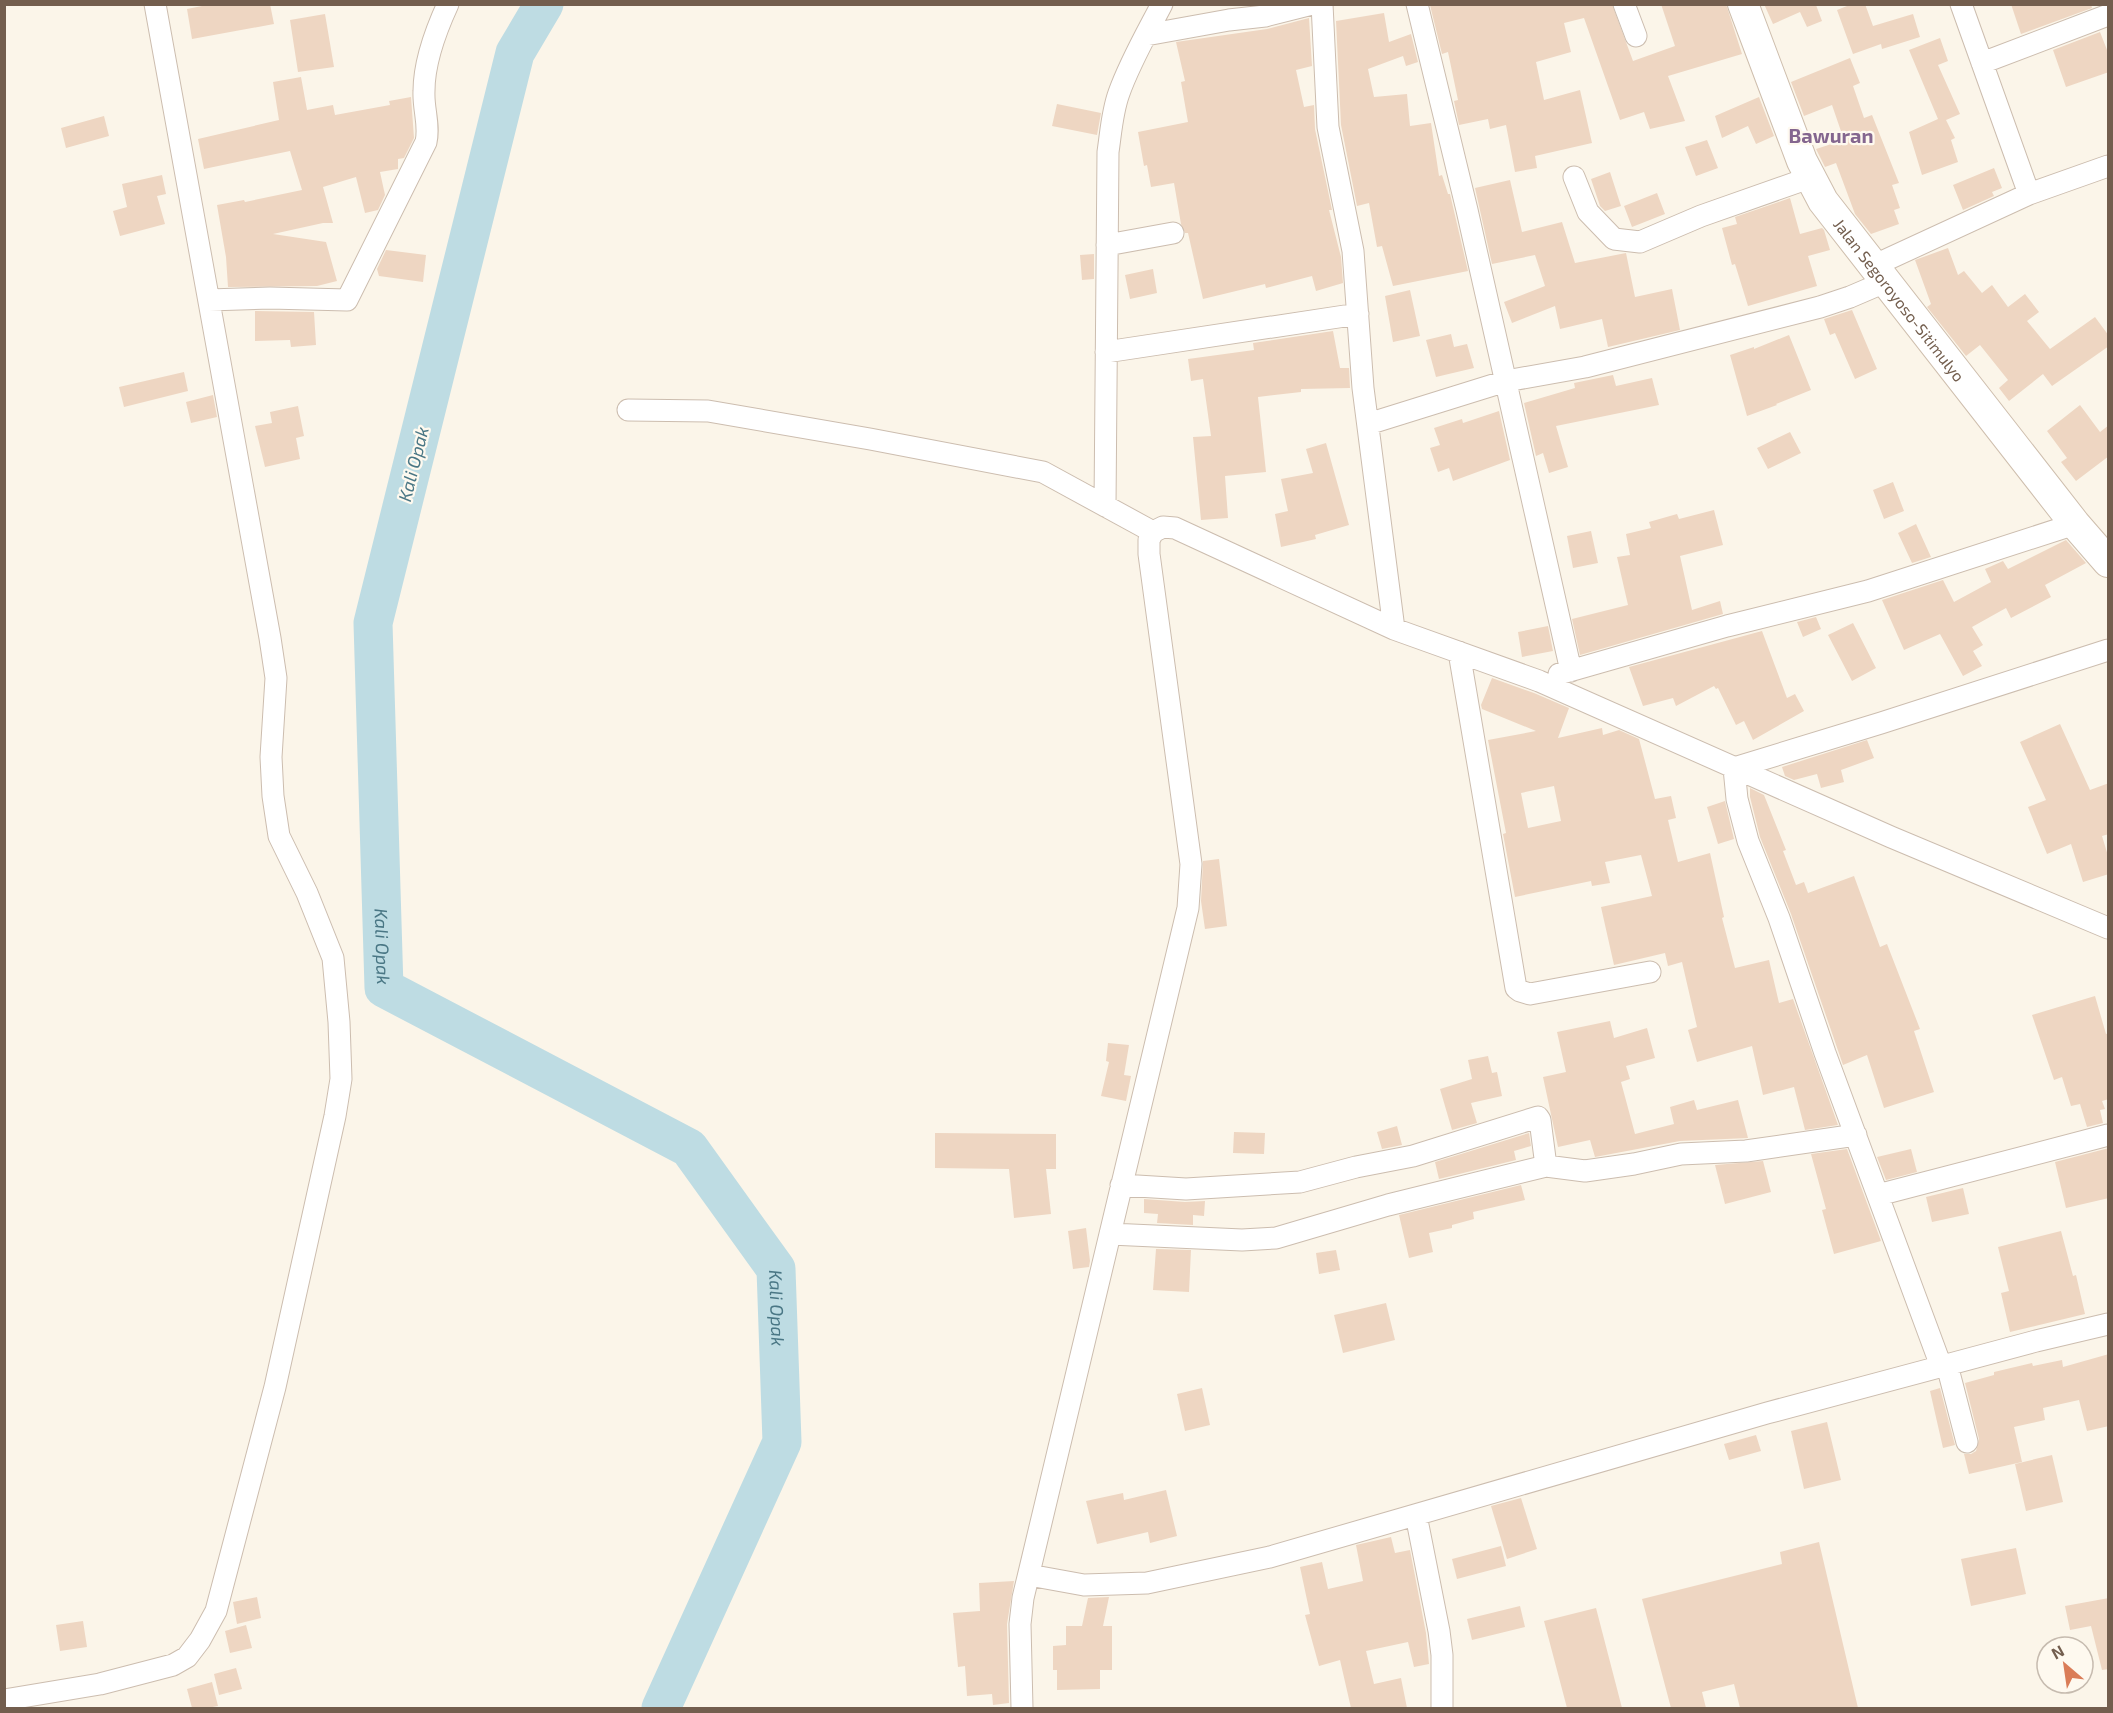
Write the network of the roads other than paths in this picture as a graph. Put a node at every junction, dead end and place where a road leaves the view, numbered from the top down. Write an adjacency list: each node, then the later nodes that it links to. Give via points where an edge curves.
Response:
1 (155, 4): 21 (street)
2 (448, 4): 21 (street, via 425,76 423,92 429,131 426,142 347,300)
3 (1162, 4): 11 (street)
4 (1312, 4): 11 (street, via 1265,16)
5 (1322, 4): 22 (street, via 1328,127 1353,251)
6 (1417, 4): 24 (street)
7 (1624, 4): 12 (street)
8 (1743, 4): 16 (main road, Jalan Segoroyoso-Sitimulyo)
9 (1961, 4): 13 (street)
10 (2109, 15): 13 (street)
11 (1146, 35): 19 (street, via 1126,76 1112,121)
12 (1636, 36)
13 (1982, 63): 17 (street)
14 (2109, 166): 17 (street)
15 (1574, 177): 16 (street, via 1588,212 1614,239 1640,242)
16 (1809, 178): 20 (main road, Jalan Segoroyoso-Sitimulyo)
17 (2029, 194): 20 (street)
18 (1173, 233): 19 (street)
19 (1107, 245): 23 (street)
20 (1879, 274): 24 (street, via 1840,300 1585,367); 28 (main road, Jalan Segoroyoso-Sitimulyo)
21 (209, 300): 50 (street, via 276,678 271,757 279,836 333,958 341,1079 275,1387 216,1611 187,1657 173,1665 100,1684)
22 (1358, 314): 23 (street); 26 (street)
23 (1106, 352): 27 (street)
24 (1506, 381): 26 (street); 34 (street)
25 (628, 410): 27 (street, via 708,411 1043,472)
26 (1368, 424): 31 (street)
27 (1105, 506): 29 (street)
28 (2075, 524): 30 (main road, Jalan Segoroyoso-Sitimulyo); 34 (street, via 1868,591 1726,626)
29 (1152, 532): 31 (street, via 1163,527 1175,528); 42 (street, via 1149,554 1191,864 1188,908)
30 (2109, 562)
31 (1394, 629): 33 (street)
32 (2109, 650): 36 (street)
33 (1459, 652): 35 (street); 38 (street, via 1516,988 1530,994)
34 (1571, 671): 35 (street)
35 (1539, 681): 36 (street)
36 (1734, 768): 37 (street); 39 (street, via 1748,841)
37 (2108, 928)
38 (1650, 972)
39 (1856, 1135): 41 (street, via 1746,1151 1681,1154 1585,1171); 43 (street)
40 (2109, 1135): 43 (street)
41 (1546, 1166): 42 (street, via 1538,1117 1413,1156 1300,1182 1186,1189); 44 (street, via 1388,1205 1276,1238)
42 (1122, 1185): 44 (street)
43 (1878, 1195): 46 (street)
44 (1110, 1234): 49 (street)
45 (2109, 1324): 46 (street)
46 (1944, 1365): 47 (street); 48 (street)
47 (1967, 1442)
48 (1416, 1515): 49 (street, via 1270,1557 1147,1583 1084,1585); 52 (street, via 1439,1631)
49 (1029, 1575): 51 (street, via 1020,1624)
50 (4, 1700)
51 (1022, 1708)
52 (1442, 1708)

